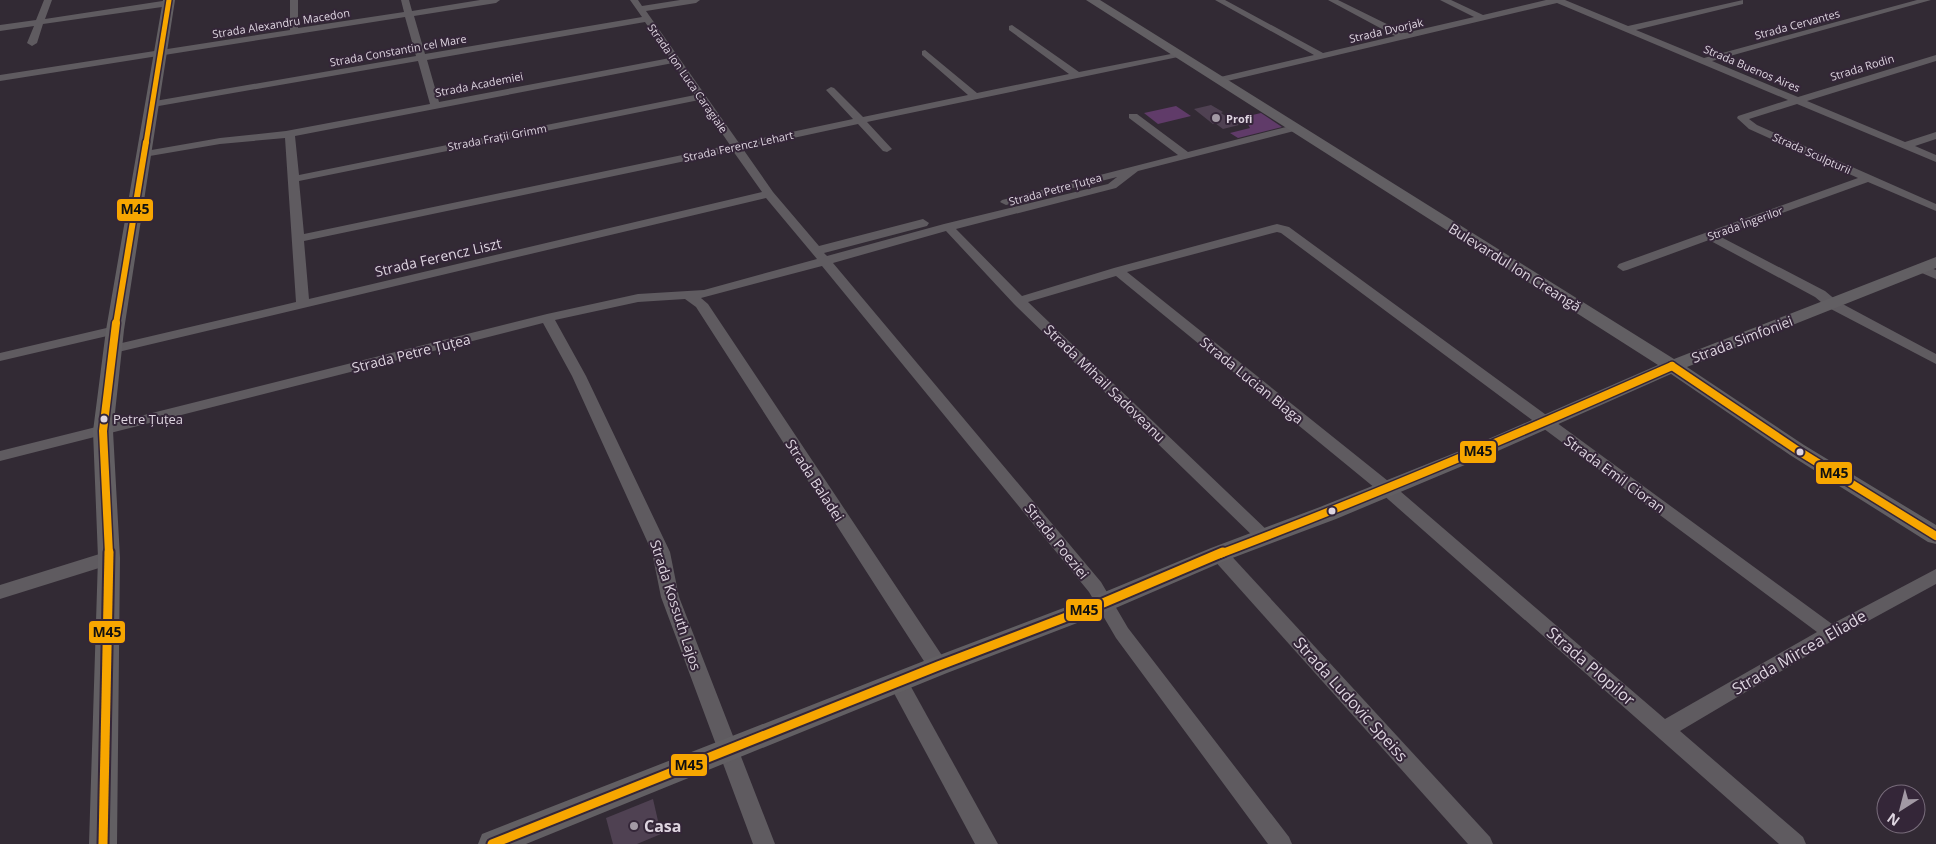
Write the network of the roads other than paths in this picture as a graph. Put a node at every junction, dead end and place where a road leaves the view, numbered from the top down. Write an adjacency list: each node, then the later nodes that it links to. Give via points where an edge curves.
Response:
1 (48, 0): 19 (street)
2 (294, 0): 23 (street)
3 (405, 0): 16 (street)
4 (496, 0): 16 (street, Strada Alexandru Macedon)
5 (634, 0): 15 (street, Strada Ion Luca Caragiale)
6 (696, 0): 15 (street)
7 (1092, 0): 28 (street, Bulevardul Ion Creangă)
8 (1219, 0): 29 (street)
9 (1332, 0): 24 (street)
10 (1444, 0): 17 (street)
11 (1558, 0): 17 (street, Strada Dvorjak); 22 (street, Strada Buenos Aires)
12 (1927, 0): 33 (street, Strada Cervantes)
13 (170, 1): 19 (street); 26 (street)
14 (1738, 1): 22 (street)
15 (640, 9): 18 (street, Strada Ion Luca Caragiale)
16 (410, 13): 23 (street, Strada Alexandru Macedon); 30 (street)
17 (1483, 18): 24 (street, Strada Dvorjak)
18 (647, 19): 30 (street, Strada Constantin cel Mare); 32 (street, Strada Ion Luca Caragiale)
19 (40, 22): 20 (street); 25 (street)
20 (0, 28)
21 (1012, 28): 34 (street)
22 (1627, 29): 33 (street, Strada Buenos Aires)
23 (294, 32): 26 (street, Strada Alexandru Macedon)
24 (1405, 37): 29 (street, Strada Dvorjak)
25 (32, 43)
26 (159, 53): 35 (street, Strada Alexandru Macedon); 41 (street)
27 (925, 53): 39 (street)
28 (1178, 54): 34 (street, Strada Ferencz Lehart); 36 (street, Bulevardul Ion Creangă)
29 (1323, 56): 36 (street, Strada Dvorjak)
30 (422, 57): 41 (street, Strada Constantin cel Mare); 42 (street)
31 (1936, 58): 40 (street, Strada Rodin)
32 (676, 60): 38 (street, Strada Ion Luca Caragiale); 42 (street, Strada Academiei)
33 (1703, 61): 40 (street, Strada Buenos Aires)
34 (1078, 76): 39 (street, Strada Ferencz Lehart)
35 (0, 78)
36 (1219, 80): 45 (street, Bulevardul Ion Creangă)
37 (831, 90): 44 (street)
38 (701, 97): 48 (street, Strada Ion Luca Caragiale); 55 (street, Strada Frații Grimm)
39 (976, 97): 44 (street, Strada Ferencz Lehart)
40 (1796, 101): 49 (street, Strada Buenos Aires); 54 (street, Strada Sculpturii, via 1743,120 1752,127)
41 (153, 104): 51 (street)
42 (435, 105): 46 (street, Strada Academiei)
43 (1133, 116): 52 (street)
44 (861, 121): 48 (street, Strada Ferencz Lehart); 50 (street)
45 (1294, 128): 52 (street); 73 (street, Bulevardul Ion Creangă)
46 (287, 134): 51 (street, Strada Academiei); 55 (street, via 290,136)
47 (1936, 135): 49 (street)
48 (735, 146): 56 (street, Strada Ion Luca Caragiale); 60 (street, Strada Ferencz Lehart)
49 (1905, 146): 53 (street, Strada Buenos Aires)
50 (888, 149)
51 (144, 154): 70 (street)
52 (1185, 155): 58 (street, Strada Petre Țuțea, via 1137,168 1112,186)
53 (1936, 159)
54 (1868, 178): 57 (street, Strada Sculpturii); 59 (street, Strada Îngerilor)
55 (294, 179): 60 (street)
56 (769, 194): 61 (street, Strada Ion Luca Caragiale); 67 (street, Strada Ferencz Liszt)
57 (1936, 208)
58 (953, 222): 61 (street, Strada Petre Țuțea); 66 (street, Strada Mihail Sadoveanu)
59 (1710, 236): 62 (street, Strada Îngerilor); 68 (street, via 1820,294)
60 (298, 239): 67 (street)
61 (820, 256): 65 (street, Strada Petre Țuțea, via 706,294); 84 (street, Strada Poeziei, via 949,408 1089,580)
62 (1623, 267)
63 (1931, 268): 68 (street, Strada Simfoniei)
64 (1118, 271): 66 (street); 74 (street, Strada Emil Cioran, via 1277,228 1285,230); 77 (street, Strada Lucian Blaga)
65 (689, 296): 69 (street, Strada Petre Țuțea, via 638,298); 86 (street, Strada Baladei, via 700,304)
66 (1019, 300): 79 (street, Strada Mihail Sadoveanu)
67 (302, 304): 70 (street, Strada Ferencz Liszt)
68 (1832, 304): 72 (street); 73 (street, Strada Simfoniei)
69 (547, 318): 75 (street, Strada Petre Țuțea); 89 (street, Strada Kossuth Lajos, via 579,376 661,552 670,597)
70 (114, 339): 71 (street, Strada Ferencz Liszt); 75 (street)
71 (0, 357)
72 (1936, 360)
73 (1672, 366): 74 (street, Strada Simfoniei); 78 (street, Bulevardul Ion Creangă, via 1797,450)
74 (1545, 422): 77 (street, Strada Simfoniei); 85 (street, Strada Emil Cioran)
75 (103, 431): 76 (street, Strada Petre Țuțea); 81 (street)
76 (0, 456)
77 (1386, 489): 79 (street, Strada Simfoniei); 88 (street, Strada Plopilor)
78 (1936, 536)
79 (1264, 537): 80 (street, Strada Simfoniei)
80 (1219, 554): 84 (street, Strada Simfoniei); 95 (street, Strada Ludovic Speiss)
81 (109, 558): 83 (street); 91 (street)
82 (1936, 576): 85 (street, Strada Mircea Eliade)
83 (0, 592)
84 (1103, 603): 86 (street, Strada Simfoniei); 94 (street, Strada Poeziei)
85 (1831, 634): 88 (street, Strada Mircea Eliade)
86 (938, 666): 87 (street, Strada Simfoniei)
87 (898, 682): 89 (street, Strada Simfoniei); 93 (street)
88 (1664, 730): 96 (street, Strada Plopilor)
89 (727, 750): 90 (street, Strada Simfoniei); 92 (street, Strada Kossuth Lajos)
90 (503, 842)
91 (103, 844)
92 (764, 844)
93 (987, 844)
94 (1280, 844)
95 (1482, 844)
96 (1794, 844)

